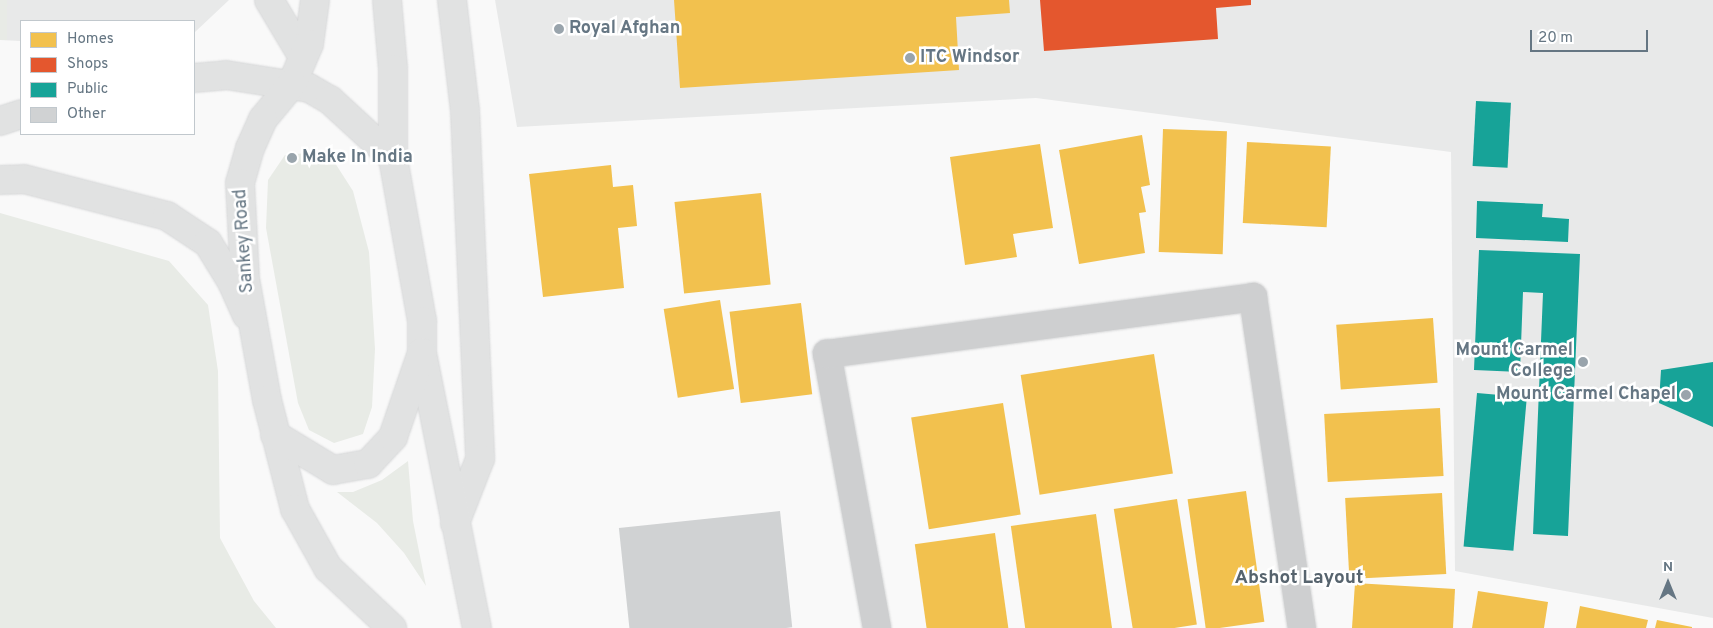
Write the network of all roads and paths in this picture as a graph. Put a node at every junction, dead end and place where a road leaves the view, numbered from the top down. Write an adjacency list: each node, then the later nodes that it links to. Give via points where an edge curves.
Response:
1 (269, 0): 5 (main road)
2 (315, 0): 5 (main road, Sankey Road, via 309,44)
3 (387, 0): 8 (main road, via 394,69)
4 (452, 0): 13 (main road, via 465,110 480,459)
5 (303, 57): 7 (main road, Sankey Road)
6 (195, 78): 7 (main road, via 226,75)
7 (292, 84): 8 (main road, via 309,88 330,100); 10 (main road, Sankey Road, via 263,119 240,183 245,279)
8 (393, 158): 11 (main road, via 422,321)
9 (0, 180): 10 (main road, via 24,179 167,216 208,243 232,282)
10 (254, 330): 12 (main road, Sankey Road)
11 (422, 353): 12 (main road, via 393,437 368,464 334,470); 13 (main road)
12 (275, 435): 14 (main road, Sankey Road, via 295,509 328,568)
13 (455, 523): 15 (main road)
14 (392, 628)
15 (477, 628)
16 (877, 628): 17 (street, via 827,354 1253,297)
17 (1302, 628)

